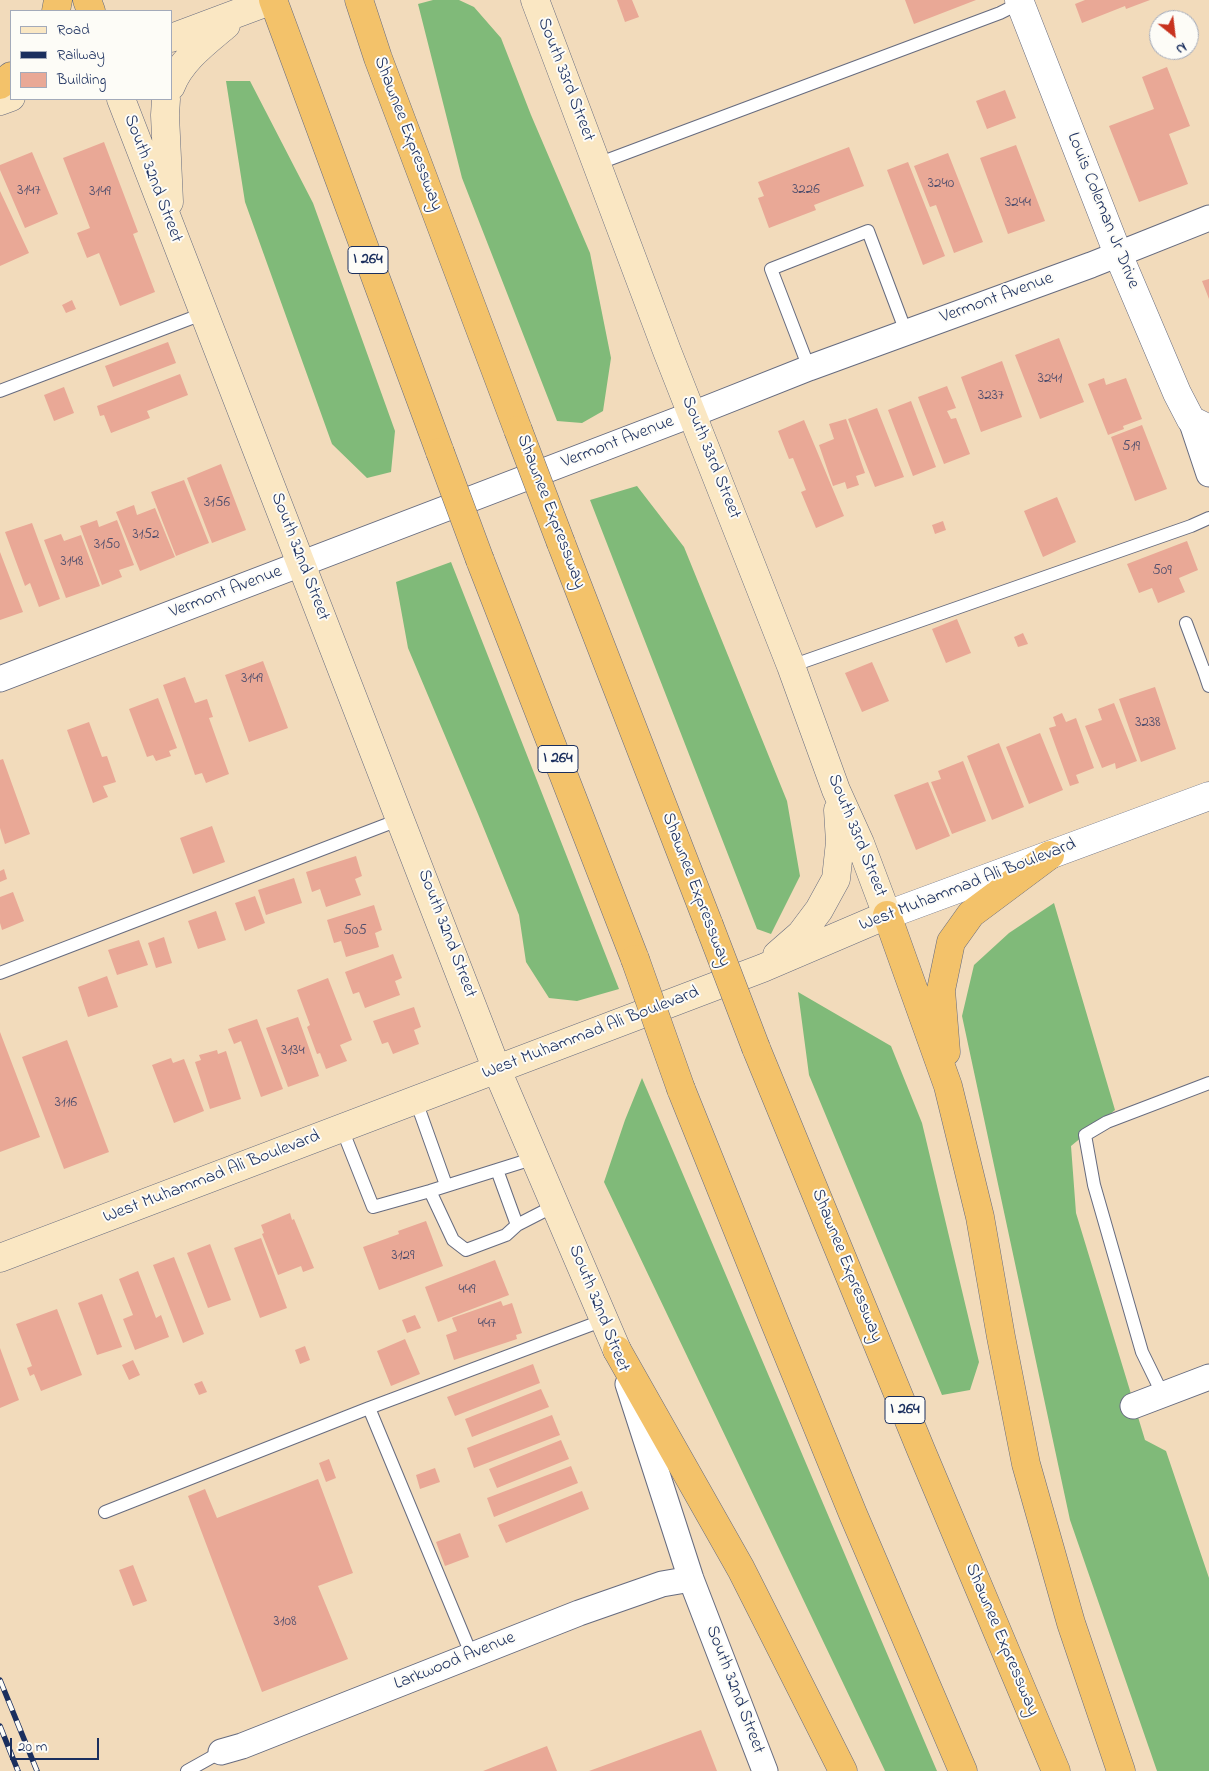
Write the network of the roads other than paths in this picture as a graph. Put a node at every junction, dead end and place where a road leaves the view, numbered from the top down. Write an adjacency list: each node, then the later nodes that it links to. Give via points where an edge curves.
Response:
1 (273, 0): 5 (main road); 61 (highway, I 264, bridge, via 480,560 635,959 681,1089 849,1505)
2 (359, 0): 62 (highway, Shawnee Expressway / I 264, bridge, via 518,430 756,1048)
3 (535, 0): 12 (main road, South 33rd Street)
4 (1023, 1): 12 (lane); 15 (street, Louis Coleman Jr Drive)
5 (241, 13): 6 (main road); 8 (main road, via 200,47 184,64)
6 (172, 38)
7 (10, 77): 9 (highway)
8 (172, 84)
9 (0, 85)
10 (121, 100): 14 (main road, South 32nd Street)
11 (166, 100): 14 (main road)
12 (597, 164): 20 (main road, South 33rd Street)
13 (1209, 218): 15 (street, Vermont Avenue)
14 (171, 227): 16 (main road, South 32nd Street)
15 (1118, 254): 17 (street, Vermont Avenue); 21 (street, Louis Coleman Jr Drive, via 1178,393)
16 (205, 313): 19 (lane); 24 (main road, South 32nd Street)
17 (906, 332): 18 (street, Vermont Avenue); 18 (lane, via 868,231 771,269)
18 (809, 368): 20 (street, Vermont Avenue)
19 (0, 391)
20 (693, 414): 24 (street, Vermont Avenue); 26 (main road, South 33rd Street)
21 (1200, 425): 22 (street, Louis Coleman Jr Drive)
22 (1209, 474)
23 (1209, 518): 26 (lane)
24 (302, 564): 28 (street, Vermont Avenue); 31 (main road, South 32nd Street)
25 (1186, 623): 27 (lane)
26 (792, 666): 29 (main road, South 33rd Street)
27 (1208, 677)
28 (0, 679)
29 (836, 790): 33 (main road, South 33rd Street); 34 (main road, via 840,842 836,879 801,934)
30 (1209, 796): 32 (street, West Muhammad Ali Boulevard)
31 (401, 818): 35 (lane); 36 (main road, South 32nd Street)
32 (1050, 855): 33 (street, West Muhammad Ali Boulevard); 38 (highway, via 971,914 951,942 941,990)
33 (887, 915): 34 (main road, West Muhammad Ali Boulevard); 38 (highway)
34 (763, 968): 36 (main road, West Muhammad Ali Boulevard)
35 (0, 973)
36 (497, 1070): 39 (main road, West Muhammad Ali Boulevard); 41 (main road, South 32nd Street)
37 (1209, 1083): 51 (lane, via 1107,1122 1085,1135 1094,1185 1142,1352)
38 (948, 1086): 63 (highway, via 980,1216 1026,1464 1071,1623)
39 (416, 1100): 40 (main road, West Muhammad Ali Boulevard); 43 (lane)
40 (342, 1129): 44 (lane, via 373,1207); 47 (main road, West Muhammad Ali Boulevard)
41 (535, 1158): 42 (lane); 45 (main road, South 32nd Street)
42 (496, 1170): 43 (lane); 46 (lane)
43 (446, 1185): 44 (lane)
44 (430, 1191): 46 (lane, via 453,1240 466,1250 506,1236)
45 (556, 1205): 46 (lane); 48 (main road, South 32nd Street)
46 (517, 1225)
47 (0, 1258)
48 (604, 1320): 49 (main road, South 32nd Street); 53 (lane)
49 (617, 1350): 55 (street, South 32nd Street); 60 (highway, via 741,1569)
50 (1209, 1377): 51 (street)
51 (1163, 1395): 52 (street)
52 (1133, 1406)
53 (369, 1408): 54 (lane); 56 (lane)
54 (105, 1512)
55 (691, 1579): 56 (street, Larkwood Avenue, via 662,1584 579,1613); 59 (street, South 32nd Street)
56 (472, 1656): 57 (street, Larkwood Avenue)
57 (221, 1752): 58 (lane)
58 (187, 1771)
59 (765, 1771)
60 (843, 1771)
61 (963, 1771)
62 (1056, 1771)
63 (1121, 1771)

